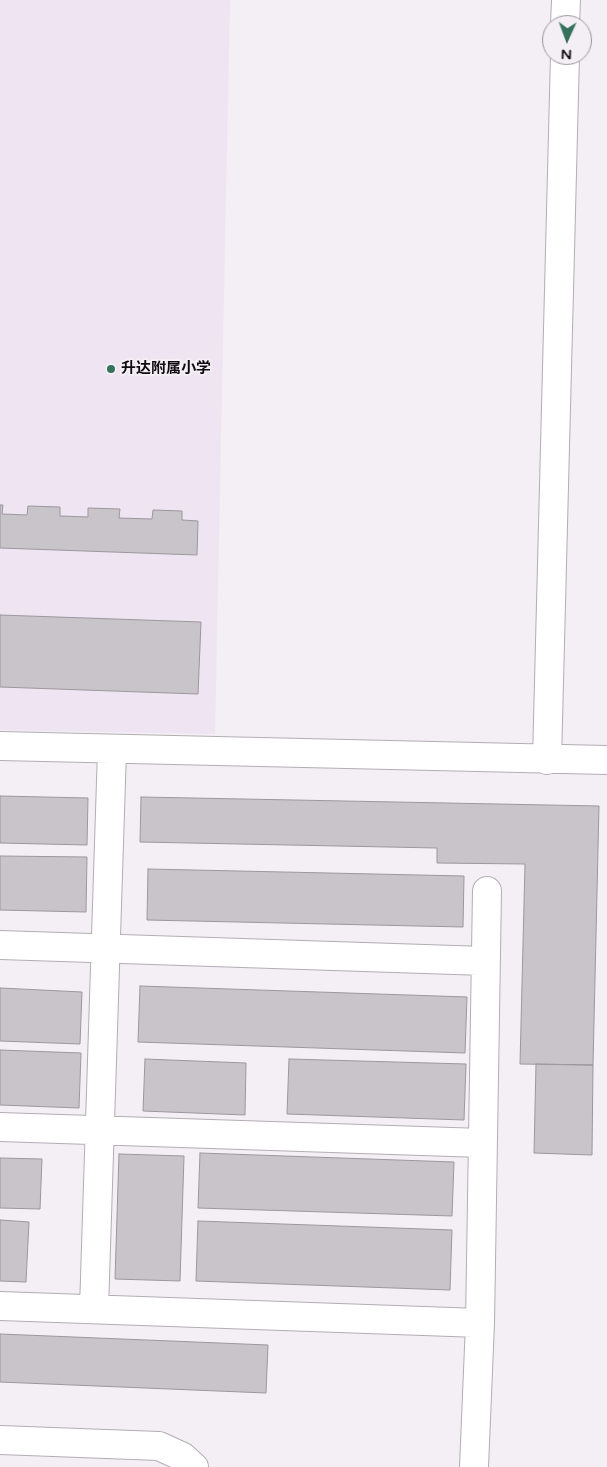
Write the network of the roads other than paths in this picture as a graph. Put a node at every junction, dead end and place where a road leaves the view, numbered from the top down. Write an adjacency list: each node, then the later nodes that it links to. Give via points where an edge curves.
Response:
1 (566, 0): 2 (street)
2 (565, 15)
3 (565, 65): 6 (street)
4 (0, 746): 5 (street)
5 (112, 750): 6 (street); 10 (street)
6 (547, 760): 7 (street)
7 (607, 760)
8 (487, 891): 11 (street)
9 (0, 945): 10 (street)
10 (107, 949): 11 (street); 13 (street)
11 (485, 961): 14 (street)
12 (0, 1127): 13 (street)
13 (100, 1130): 14 (street); 16 (street)
14 (482, 1143): 17 (street)
15 (0, 1306): 16 (street)
16 (94, 1309): 17 (street)
17 (480, 1323): 20 (street)
18 (0, 1440): 19 (street, via 159,1446 183,1457)
19 (194, 1467)
20 (474, 1467)

